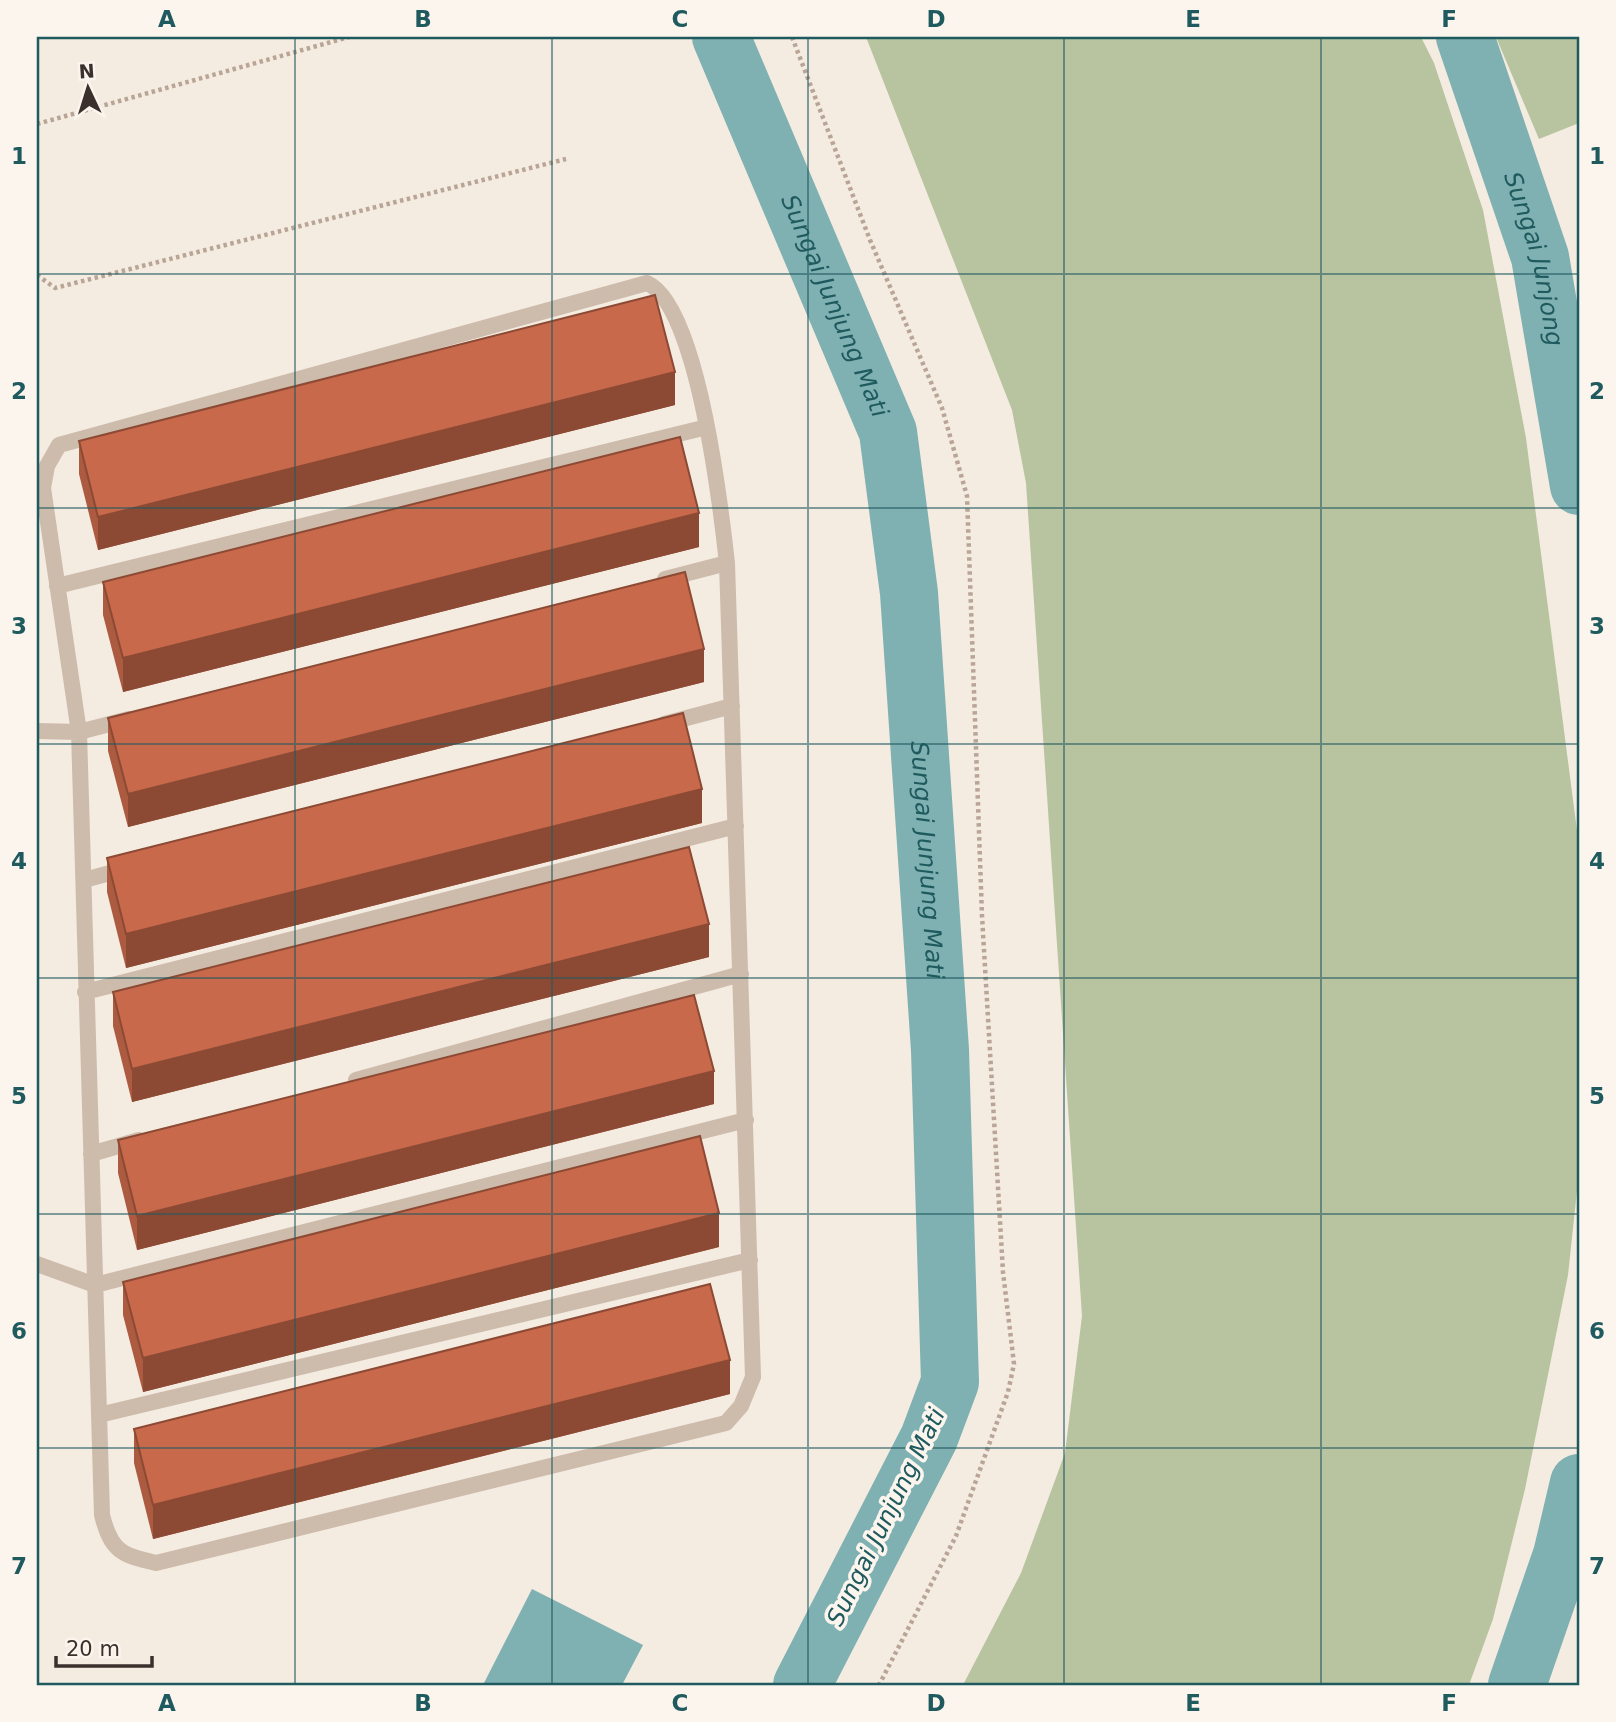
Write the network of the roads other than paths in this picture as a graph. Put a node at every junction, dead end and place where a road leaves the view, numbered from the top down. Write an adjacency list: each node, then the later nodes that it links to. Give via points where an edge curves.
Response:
1 (706, 427): 2 (lane, via 719,485); 4 (lane); 4 (lane, via 681,328 658,288 636,284 59,445 47,466 43,488)
2 (727, 563): 3 (lane); 5 (lane)
3 (646, 584)
4 (57, 586): 9 (lane)
5 (732, 706): 7 (lane); 10 (lane)
6 (146, 714): 9 (lane)
7 (651, 728)
8 (37, 732): 9 (lane)
9 (79, 732): 12 (lane)
10 (736, 826): 13 (lane); 14 (lane)
11 (138, 866): 12 (lane)
12 (84, 880): 14 (lane)
13 (741, 974): 15 (lane); 16 (lane)
14 (85, 992): 18 (lane)
15 (343, 1084)
16 (746, 1120): 19 (lane); 21 (lane)
17 (157, 1135): 18 (lane)
18 (91, 1154): 21 (lane)
19 (750, 1260): 22 (lane); 22 (lane, via 753,1377 741,1406 726,1423 156,1563 127,1556 108,1540 102,1515)
20 (37, 1264): 21 (lane)
21 (95, 1285): 22 (lane)
22 (99, 1415)

